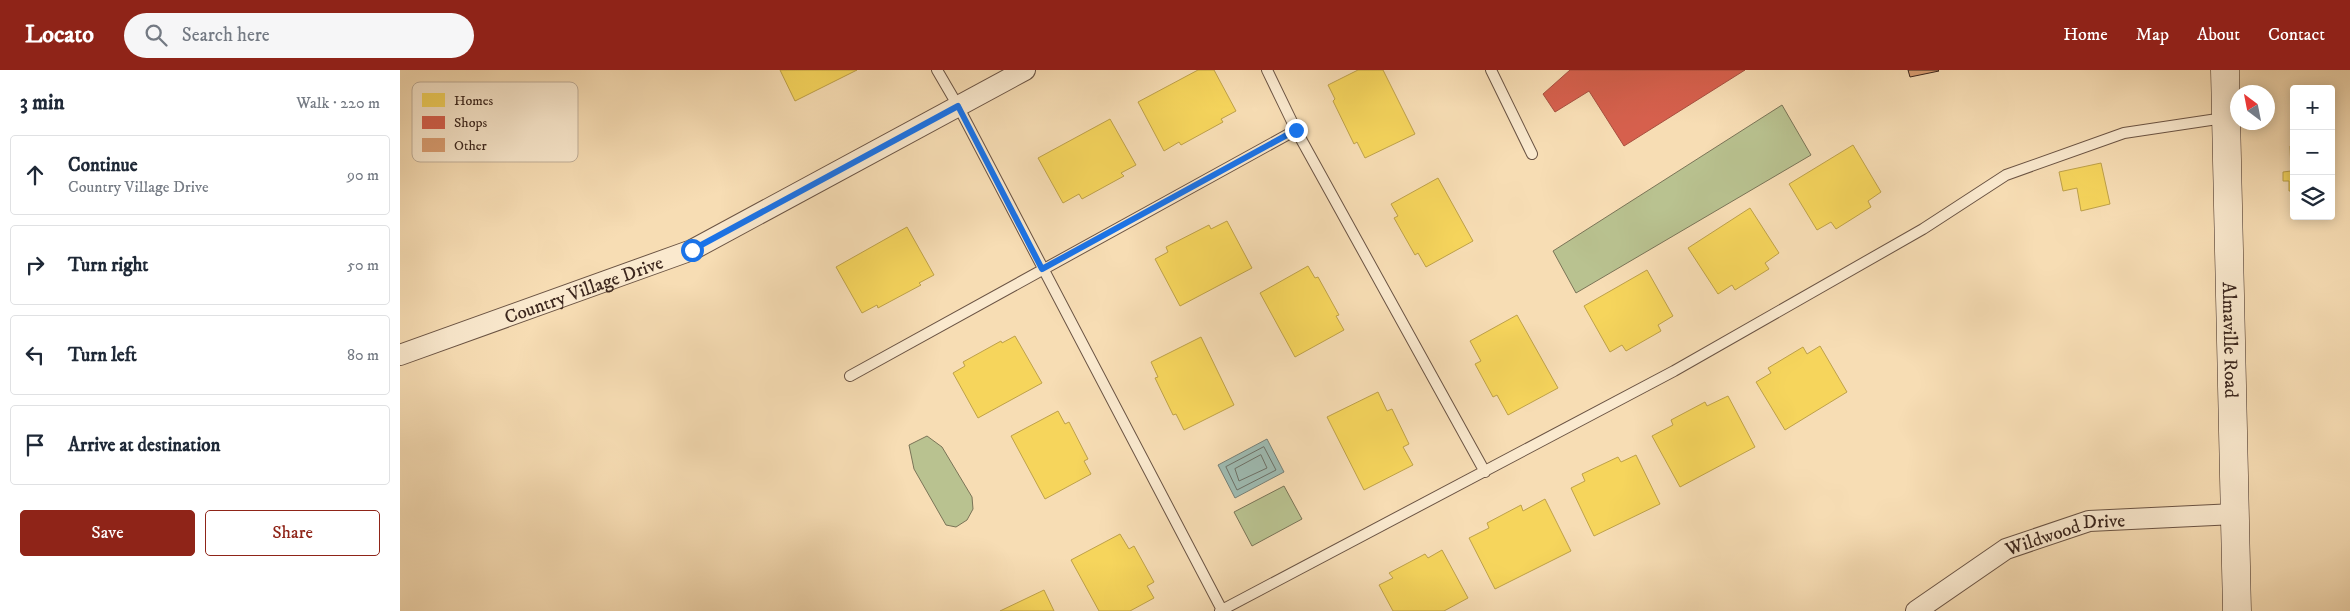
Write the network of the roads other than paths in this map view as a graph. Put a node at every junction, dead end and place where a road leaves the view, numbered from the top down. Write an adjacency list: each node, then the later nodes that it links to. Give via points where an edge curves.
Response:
1 (937, 70): 6 (lane)
2 (1025, 70): 6 (street, Country Village Drive)
3 (1267, 70): 8 (lane)
4 (1491, 70): 9 (lane)
5 (2225, 70): 7 (street, Almaville Road)
6 (958, 106): 10 (lane); 11 (street, Country Village Drive, via 692,250)
7 (2227, 118): 13 (lane, via 2124,133 2006,175 1923,229 1674,371); 14 (street, Almaville Road)
8 (1296, 130): 10 (lane); 13 (lane)
9 (1532, 154)
10 (1042, 269): 12 (lane); 15 (lane)
11 (400, 355)
12 (850, 376)
13 (1485, 472): 15 (lane)
14 (2235, 514): 16 (street, Wildwood Drive, via 2089,522 2006,549); 17 (street, Almaville Road)
15 (1221, 610)
16 (1916, 611)
17 (2237, 611)

